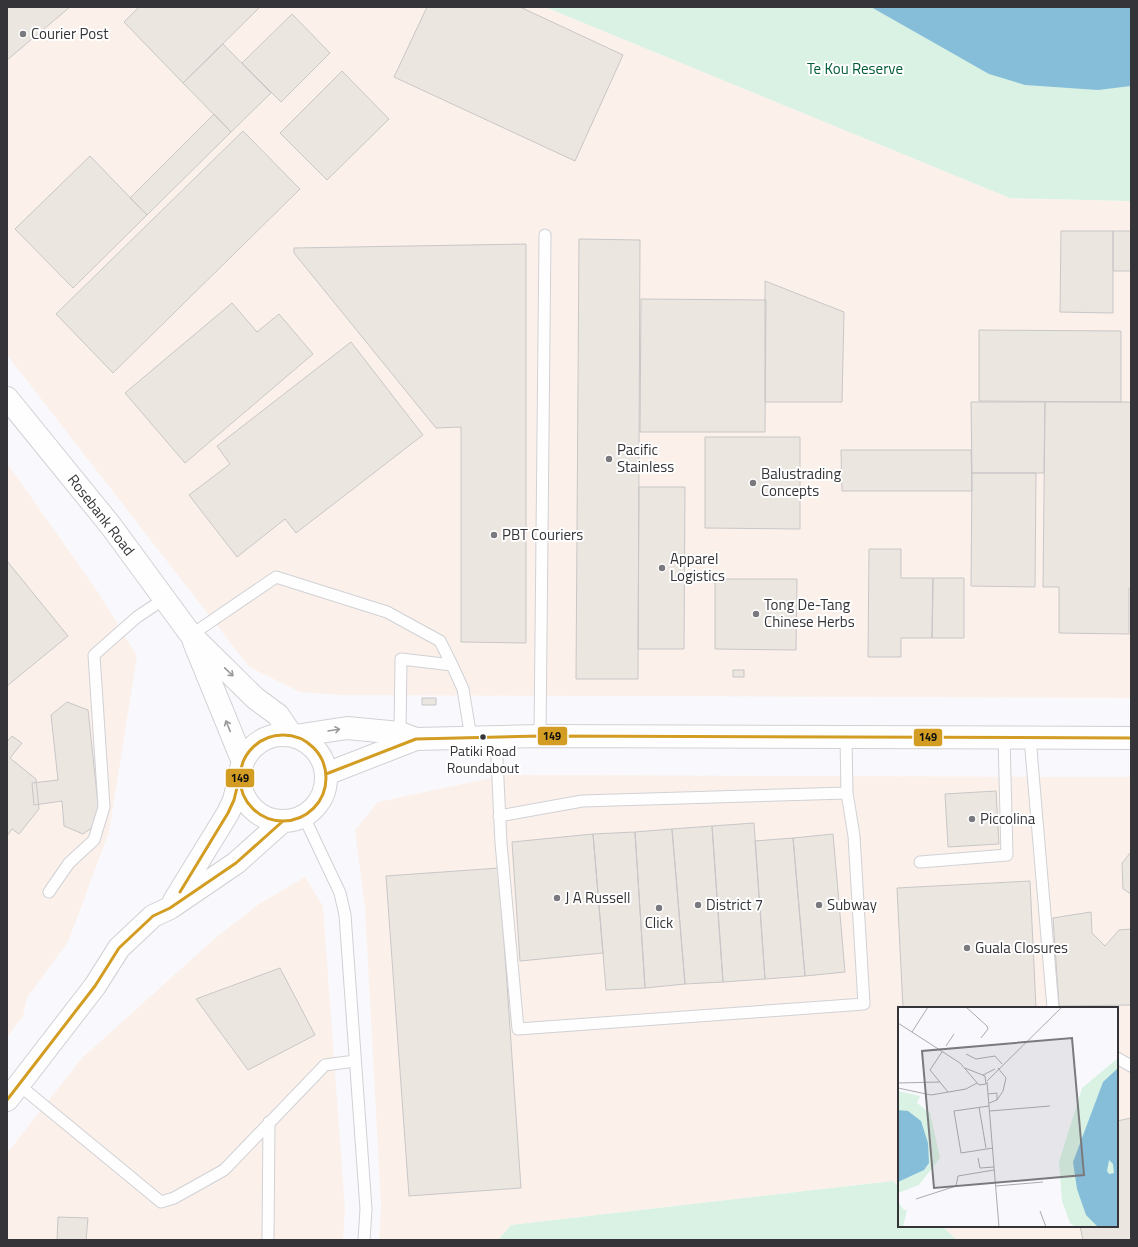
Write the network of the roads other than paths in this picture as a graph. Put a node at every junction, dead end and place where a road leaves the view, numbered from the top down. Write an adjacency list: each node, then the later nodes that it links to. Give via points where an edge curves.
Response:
1 (545, 235): 8 (lane)
2 (7, 398): 3 (main road, Rosebank Road, via 110,526)
3 (164, 599): 4 (main road, Rosebank Road); 21 (lane, via 137,617 94,655 104,807 94,840 69,863)
4 (191, 635): 5 (lane, via 276,577 386,612 440,641); 6 (main road, Rosebank Road, one-way to 6, via 256,698 278,715); 15 (main road, Rosebank Road, one-way to 4)
5 (452, 665): 7 (lane, via 401,659); 9 (lane, via 463,689)
6 (293, 735): 7 (main road, one-way to 7, via 347,728); 15 (main road, via 277,734 266,738 252,748); 16 (main road, via 311,744 321,757)
7 (408, 736): 9 (main road); 16 (main road)
8 (540, 736): 10 (main road); 11 (main road)
9 (471, 738): 10 (main road)
10 (496, 738): 18 (lane)
11 (846, 738): 12 (main road); 17 (lane)
12 (1004, 738): 13 (main road); 20 (lane, via 1007,855)
13 (1030, 738): 14 (main road); 23 (lane)
14 (1131, 738)
15 (241, 768): 19 (main road, via 241,789 247,802 257,812 269,819); 22 (main road, via 234,800 228,813)
16 (326, 774): 19 (main road, via 323,796 317,805)
17 (847, 793): 18 (lane, via 582,801); 18 (lane, via 854,836 864,1004 518,1029)
18 (499, 816)
19 (293, 819): 22 (main road, via 236,863); 25 (lane, via 340,893 345,915)
20 (920, 862)
21 (49, 892)
22 (170, 908): 27 (main road, via 153,916 120,948 96,986)
23 (1052, 1007)
24 (1118, 1059): 26 (lane)
25 (355, 1061): 28 (lane, via 325,1065); 30 (lane, via 366,1209)
26 (1131, 1066)
27 (13, 1093): 28 (lane, via 162,1202 224,1170)
28 (269, 1122): 29 (lane)
29 (268, 1240)
30 (364, 1240)

